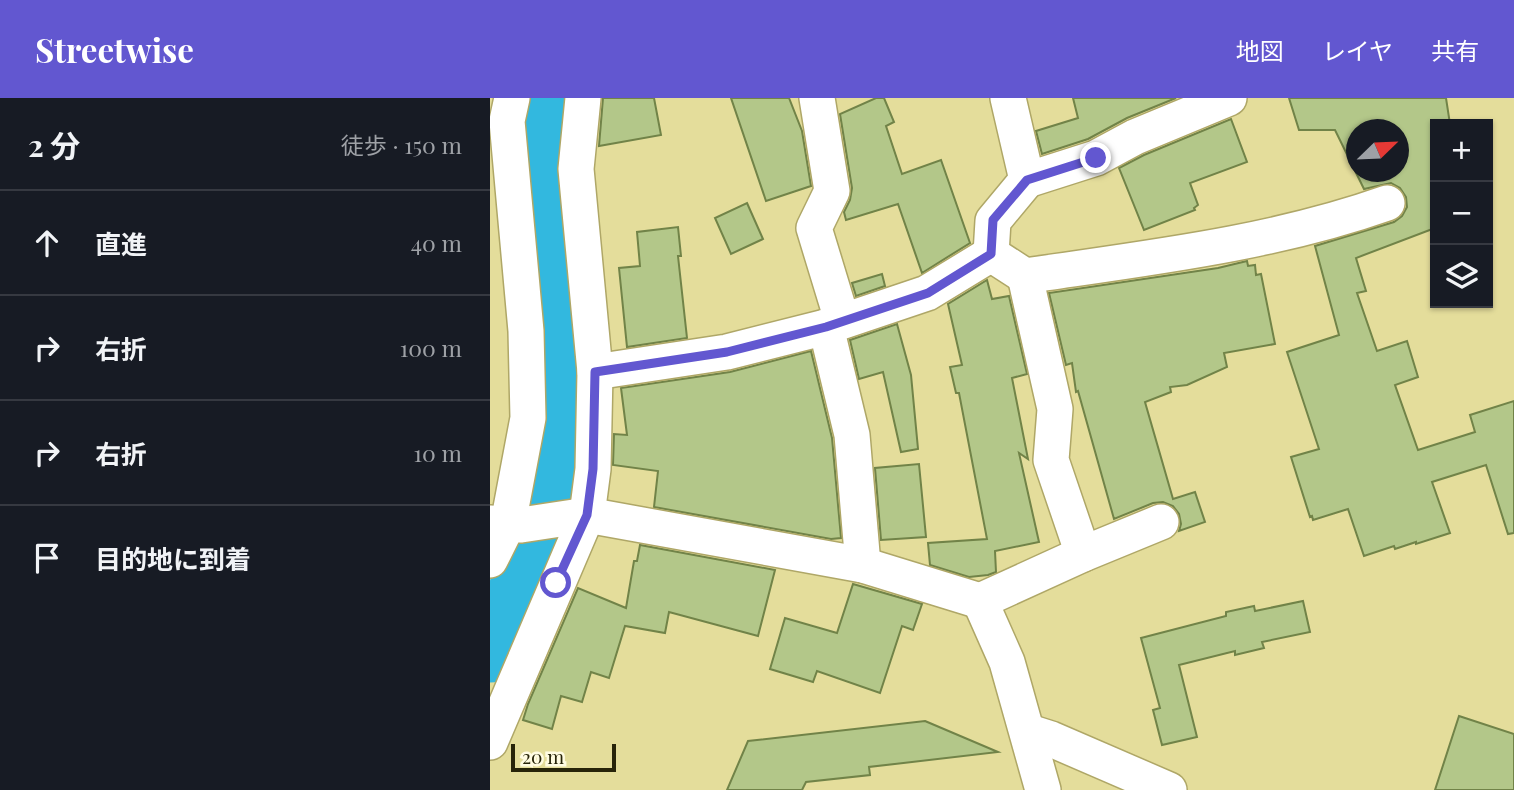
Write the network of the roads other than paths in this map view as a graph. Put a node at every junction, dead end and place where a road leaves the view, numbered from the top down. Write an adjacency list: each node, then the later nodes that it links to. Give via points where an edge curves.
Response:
1 (512, 98): 14 (street, via 507,121 526,331 528,418)
2 (583, 98): 11 (street, via 576,169)
3 (817, 98): 10 (street, via 832,191 814,228)
4 (1008, 98): 6 (street)
5 (1229, 98): 6 (street, via 1135,136 1096,158)
6 (1027, 180): 8 (street, via 993,220)
7 (1387, 203): 9 (street, via 1346,218 1212,248)
8 (991, 254): 9 (street); 10 (street, via 928,293)
9 (1025, 276): 15 (street, via 1055,409 1051,460)
10 (834, 324): 11 (street, via 727,352); 17 (street, via 852,435)
11 (595, 372): 12 (street, via 593,469)
12 (578, 517): 14 (street); 17 (street); 20 (street)
13 (1161, 522): 15 (street)
14 (506, 524): 16 (street)
15 (1083, 554): 18 (street)
16 (490, 561)
17 (863, 565): 18 (street)
18 (980, 601): 19 (street, via 1007,662)
19 (1029, 733): 21 (street); 22 (street)
20 (490, 742)
21 (1044, 790)
22 (1169, 790)

